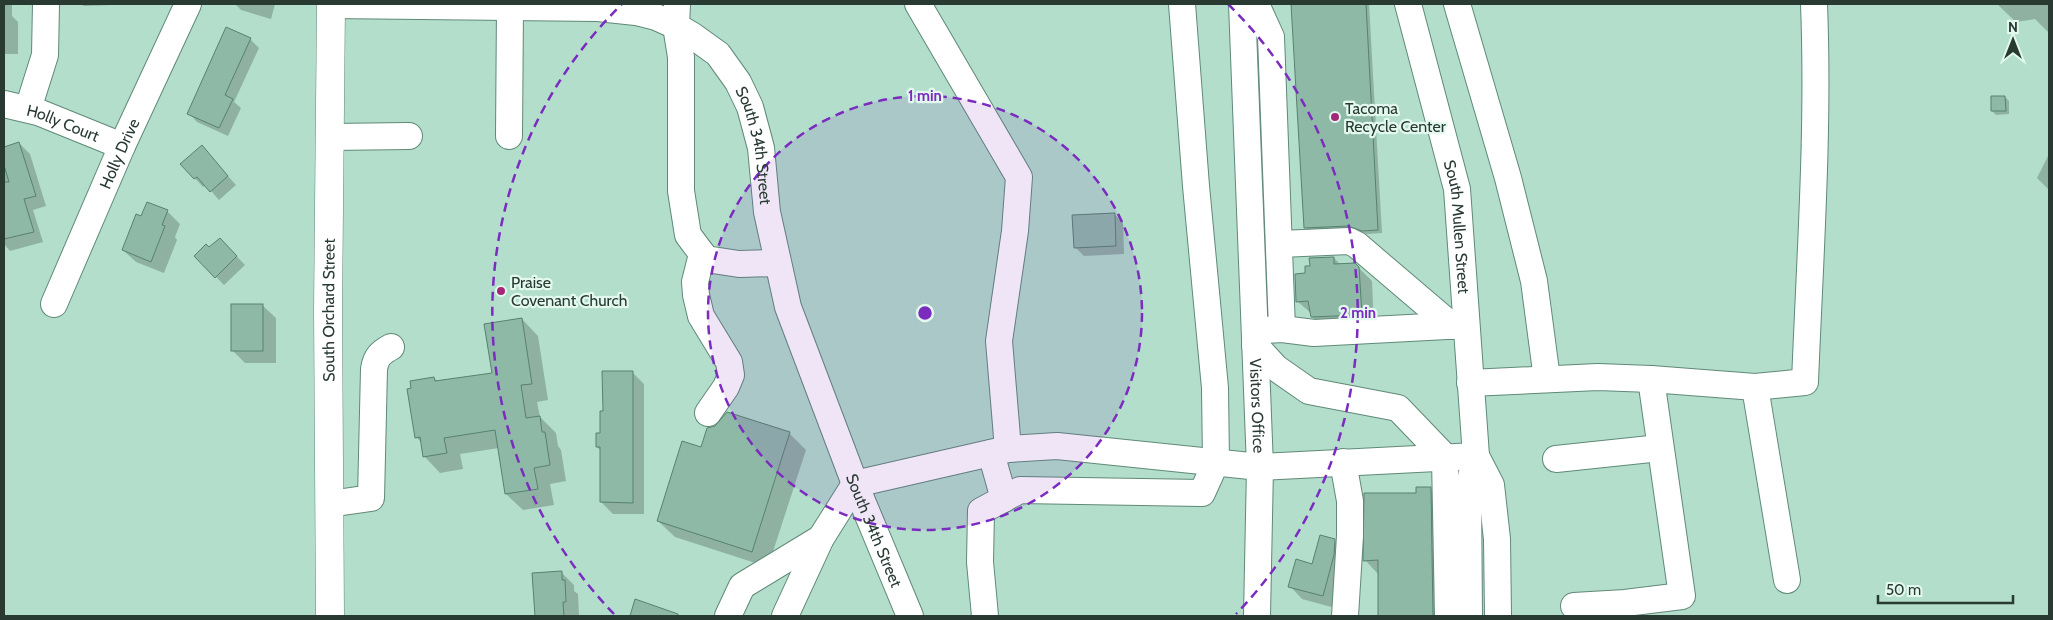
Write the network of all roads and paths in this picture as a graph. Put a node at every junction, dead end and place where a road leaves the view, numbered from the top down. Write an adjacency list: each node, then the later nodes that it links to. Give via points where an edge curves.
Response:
1 (46, 4): 13 (street, via 45,55)
2 (188, 4): 17 (street, Holly Drive)
3 (331, 4): 11 (street, South 34th Street); 16 (main road, South Orchard Street)
4 (918, 4): 32 (street, via 1019,177 1015,231 999,341)
5 (1182, 4): 36 (street, via 1215,388)
6 (1242, 4): 24 (street)
7 (1256, 4): 18 (street, via 1271,37)
8 (1408, 4): 22 (street, South Mullen Street, via 1457,189)
9 (1457, 4): 26 (street, via 1508,178 1534,281)
10 (1814, 4): 29 (street, via 1814,132 1805,382)
11 (510, 7): 12 (street, South 34th Street, via 598,8 656,17); 15 (street)
12 (677, 15): 19 (street, via 681,57 680,191 688,235); 20 (street, South 34th Street, via 694,36 718,54 738,82 750,107 761,148 767,212)
13 (16, 106): 17 (street, Holly Court)
14 (409, 136): 16 (street)
15 (509, 136)
16 (330, 137): 41 (main road, South Orchard Street)
17 (122, 146): 21 (street, Holly Drive)
18 (1280, 244): 22 (street, via 1349,242 1357,245); 23 (street)
19 (702, 254): 20 (street, via 706,259 739,264); 30 (street, via 695,282 701,316 729,362 731,374)
20 (778, 262): 39 (street, South 34th Street, via 788,306)
21 (54, 304)
22 (1459, 326): 23 (street, via 1314,333); 28 (street, South Mullen Street)
23 (1282, 329): 24 (street)
24 (1255, 338): 34 (street, via 1276,368 1309,391 1398,408); 38 (street, Visitors Office)
25 (391, 348): 41 (street, via 380,354 374,369 371,498)
26 (1547, 379): 27 (street); 28 (street)
27 (1652, 379): 29 (street); 31 (street)
28 (1470, 383): 33 (street, South Mullen Street)
29 (1755, 387): 43 (street)
30 (708, 413)
31 (1660, 448): 35 (street); 44 (street, via 1682,596)
32 (1000, 451): 36 (street, via 1057,446); 39 (street); 40 (street)
33 (1476, 456): 34 (street); 53 (street, via 1468,490); 54 (street, via 1491,485 1497,539)
34 (1445, 457): 37 (street); 52 (street)
35 (1556, 459)
36 (1216, 462): 38 (street); 40 (street, via 1202,493 1020,490)
37 (1343, 462): 38 (street); 51 (street, via 1350,501)
38 (1260, 467): 50 (street, Visitors Office)
39 (855, 484): 42 (street); 48 (street, South 34th Street)
40 (1004, 499): 49 (street, via 981,511 980,562)
41 (329, 504): 45 (main road, South Orchard Street)
42 (821, 538): 46 (street, via 742,586); 47 (street)
43 (1787, 580)
44 (1574, 606)
45 (330, 616)
46 (728, 616)
47 (786, 616)
48 (910, 616)
49 (985, 616)
50 (1256, 616)
51 (1345, 616)
52 (1448, 616)
53 (1469, 616)
54 (1498, 616)

